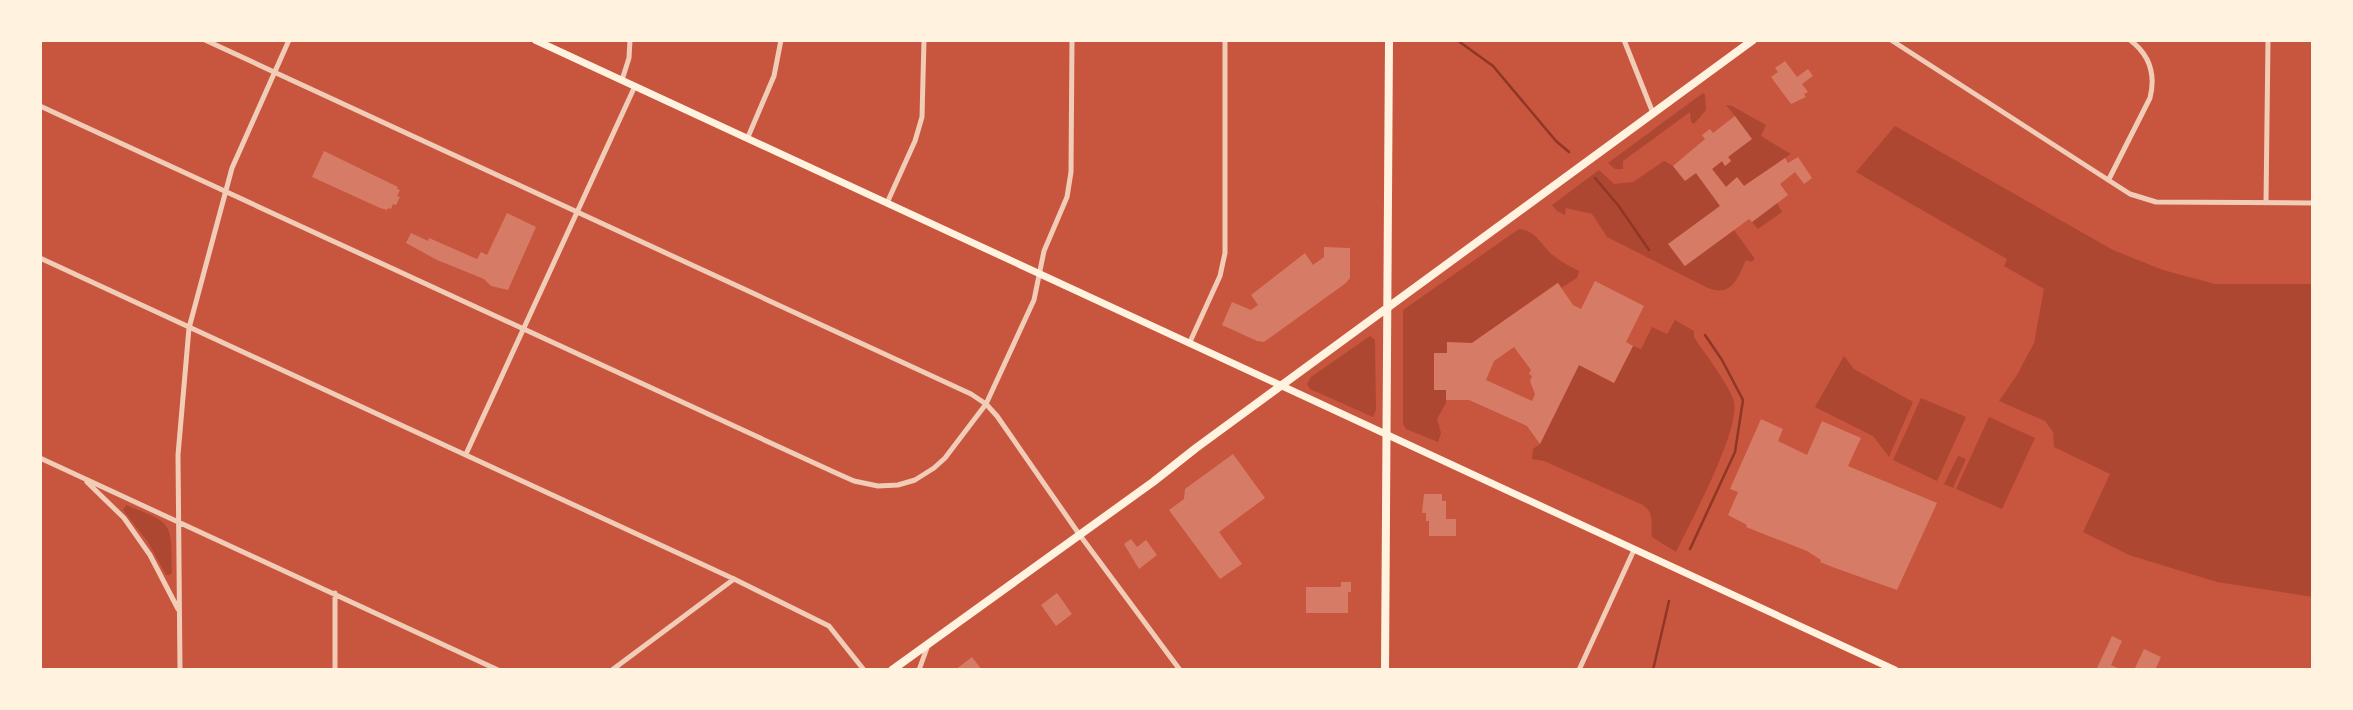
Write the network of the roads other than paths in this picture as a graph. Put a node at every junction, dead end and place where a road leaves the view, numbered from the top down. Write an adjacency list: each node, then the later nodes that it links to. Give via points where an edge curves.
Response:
1 (205, 40): 15 (street)
2 (289, 40): 15 (street)
3 (535, 40): 16 (main road)
4 (630, 40): 16 (street)
5 (781, 40): 20 (street, via 774,76)
6 (924, 40): 23 (street, via 919,133)
7 (1072, 40): 28 (street, via 1070,181)
8 (1225, 40): 32 (street, via 1225,253 1220,276)
9 (1389, 40): 29 (main road)
10 (1624, 40): 19 (street)
11 (1753, 40): 19 (main road)
12 (1891, 40): 21 (street)
13 (2130, 40): 21 (street, via 2147,57 2153,87)
14 (2268, 40): 24 (street)
15 (274, 72): 22 (street); 26 (street)
16 (622, 80): 17 (main road)
17 (635, 86): 20 (main road); 26 (street)
18 (40, 106): 22 (street)
19 (1653, 113): 29 (main road)
20 (747, 137): 23 (main road)
21 (2109, 179): 24 (street, via 2130,194 2156,202)
22 (225, 192): 30 (street); 31 (street)
23 (887, 203): 28 (main road)
24 (2266, 203): 25 (street)
25 (2313, 203)
26 (577, 213): 31 (street); 34 (street)
27 (40, 258): 30 (street)
28 (1040, 274): 32 (main road); 34 (street, via 1034,300)
29 (1386, 309): 33 (main road); 35 (main road)
30 (190, 328): 36 (street); 39 (street, via 178,443)
31 (523, 330): 34 (street, via 868,485 898,485 933,468); 36 (street)
32 (1189, 344): 33 (main road)
33 (1281, 386): 35 (main road); 40 (main road)
34 (986, 404): 40 (street)
35 (1388, 436): 41 (main road); 54 (main road)
36 (466, 454): 42 (street)
37 (40, 458): 38 (street)
38 (82, 477): 39 (street); 44 (street, via 124,518 150,555)
39 (178, 521): 43 (street); 44 (street)
40 (1079, 534): 45 (main road); 46 (street)
41 (1634, 550): 55 (street); 56 (main road)
42 (734, 579): 50 (street); 51 (street, via 829,626)
43 (335, 593): 48 (street); 49 (street)
44 (179, 612): 47 (street)
45 (928, 645): 52 (main road); 53 (street)
46 (1177, 669)
47 (180, 670)
48 (335, 670)
49 (498, 670)
50 (612, 670)
51 (864, 670)
52 (892, 670)
53 (919, 670)
54 (1385, 670)
55 (1579, 670)
56 (1895, 670)

